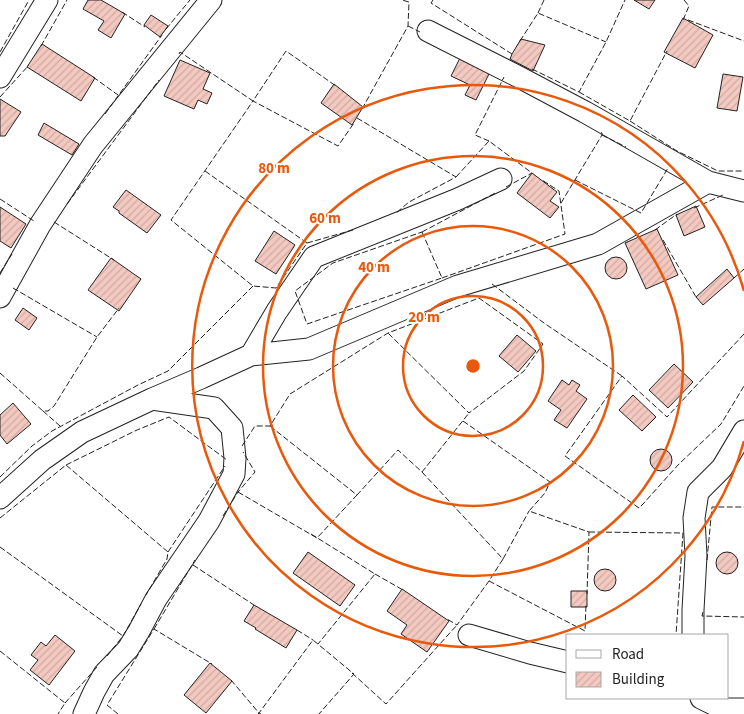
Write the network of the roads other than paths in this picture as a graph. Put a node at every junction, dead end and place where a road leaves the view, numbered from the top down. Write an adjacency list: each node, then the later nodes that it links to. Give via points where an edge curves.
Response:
1 (47, 0): 4 (street)
2 (211, 0): 8 (street, via 93,145 40,226)
3 (428, 31): 6 (street, via 519,76)
4 (0, 77)
5 (501, 179): 9 (street, via 314,257)
6 (708, 182): 7 (street); 9 (street, via 598,244 458,286 309,349)
7 (744, 192)
8 (0, 297)
9 (251, 355): 10 (street)
10 (152, 399): 12 (street, via 82,432 42,460); 18 (street, via 214,408 232,428 234,474 128,649 104,674)
11 (744, 431): 13 (street, via 722,468 698,492 694,518)
12 (0, 498)
13 (693, 634)
14 (469, 635): 15 (street)
15 (566, 661)
16 (703, 699): 17 (street, via 723,709)
17 (744, 709)
18 (84, 714)

